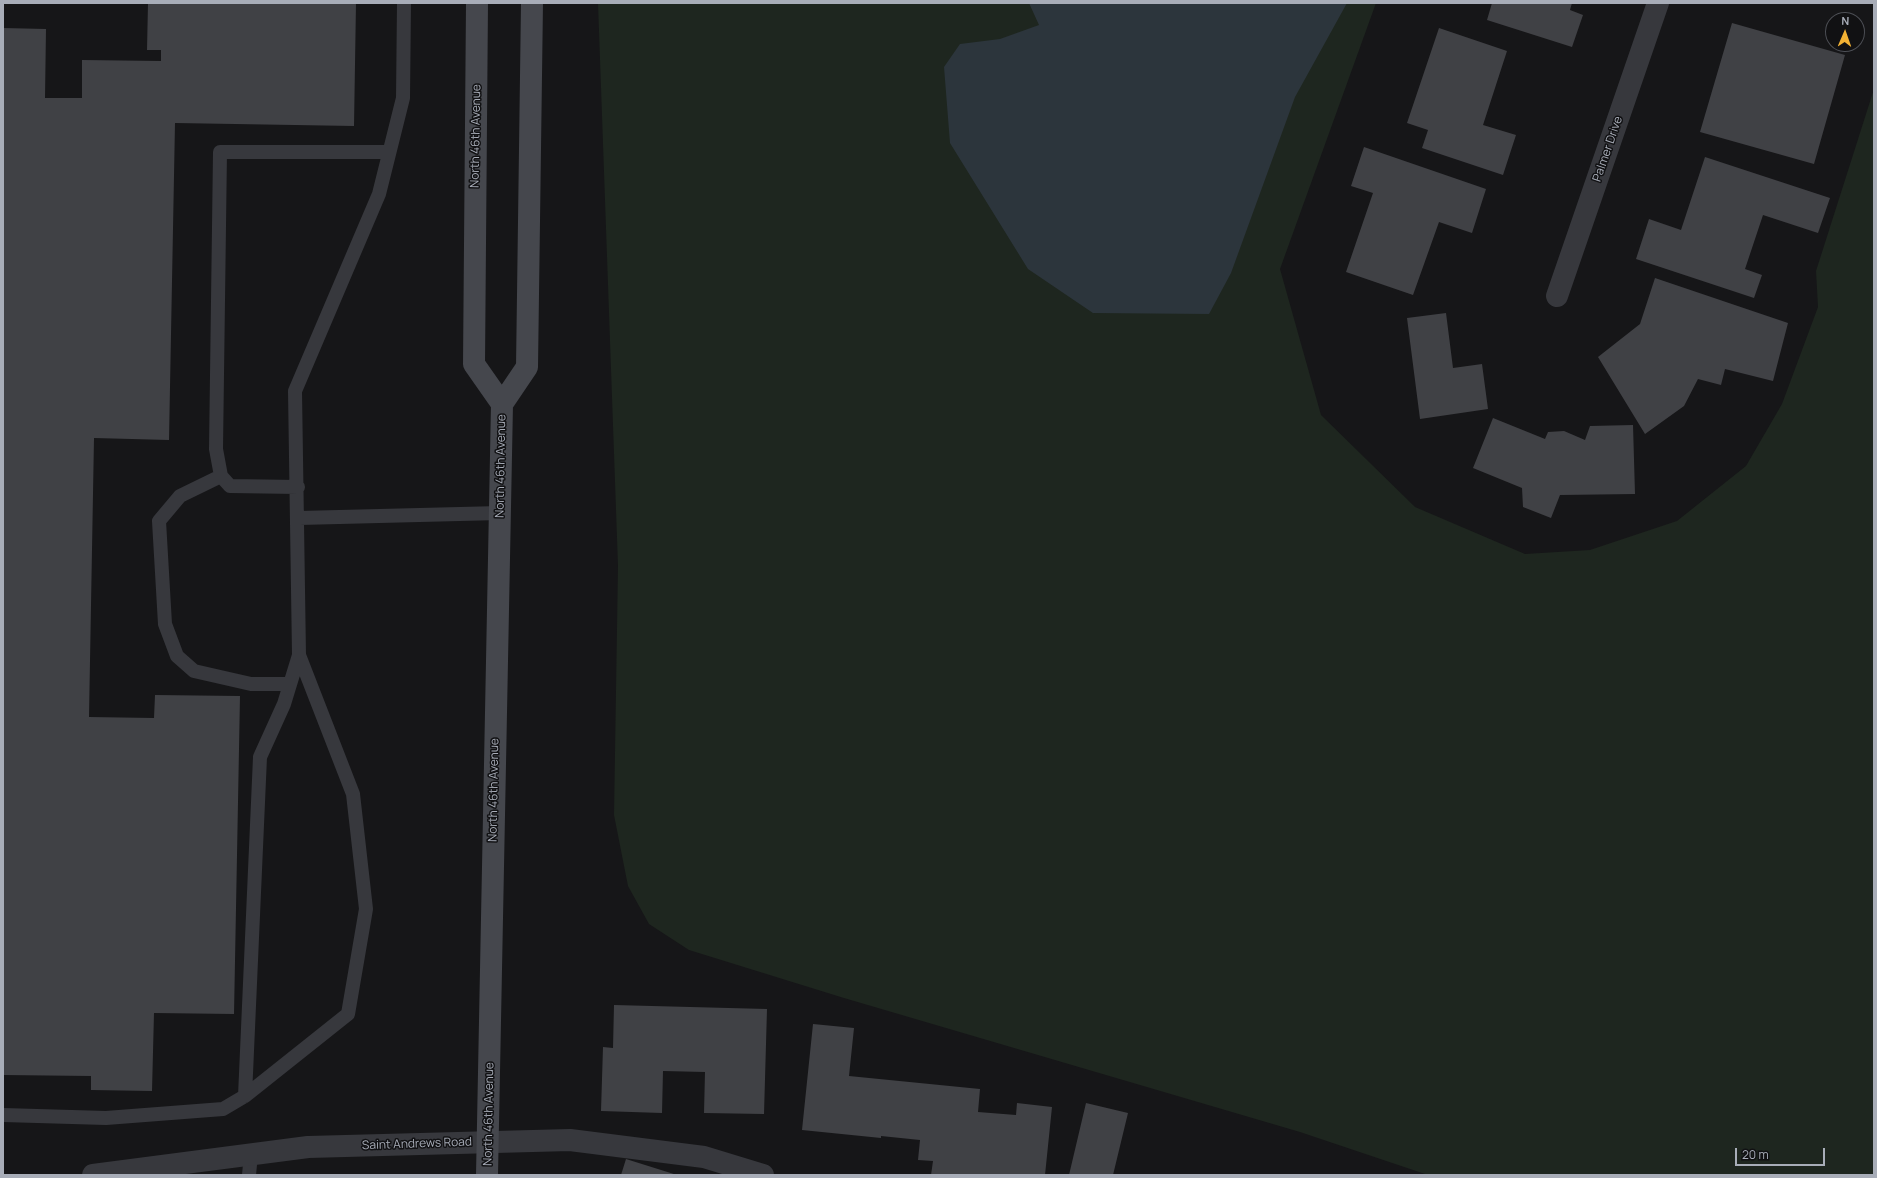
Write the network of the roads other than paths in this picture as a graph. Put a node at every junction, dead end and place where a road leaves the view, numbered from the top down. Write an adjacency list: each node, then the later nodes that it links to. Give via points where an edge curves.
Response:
1 (404, 3): 5 (lane, via 403,98)
2 (477, 3): 7 (street, North 46th Avenue, via 474,364)
3 (532, 3): 7 (street, North 46th Avenue, via 527,367)
4 (1658, 3): 6 (street, Palmer Drive)
5 (389, 152): 8 (lane, via 220,152 216,449); 9 (lane, via 379,194 296,391)
6 (1558, 296)
7 (502, 404): 10 (street, North 46th Avenue)
8 (221, 476): 9 (lane, via 230,486); 13 (lane, via 180,496 159,522 165,624 178,656 194,671 251,684)
9 (298, 487): 11 (lane)
10 (500, 513): 11 (lane); 16 (street, North 46th Avenue)
11 (299, 518): 12 (lane)
12 (299, 655): 13 (lane); 14 (lane, via 353,794 366,909 348,1014)
13 (290, 684): 14 (lane, via 284,704 260,757)
14 (246, 1096): 15 (lane, via 223,1109 106,1118)
15 (3, 1115)
16 (488, 1142): 17 (street, Saint Andrews Road, via 308,1147); 19 (street, North 46th Avenue); 20 (street, Saint Andrews Road, via 570,1140 704,1157)
17 (250, 1165): 18 (street, Saint Andrews Road)
18 (93, 1175)
19 (487, 1175)
20 (763, 1175)

